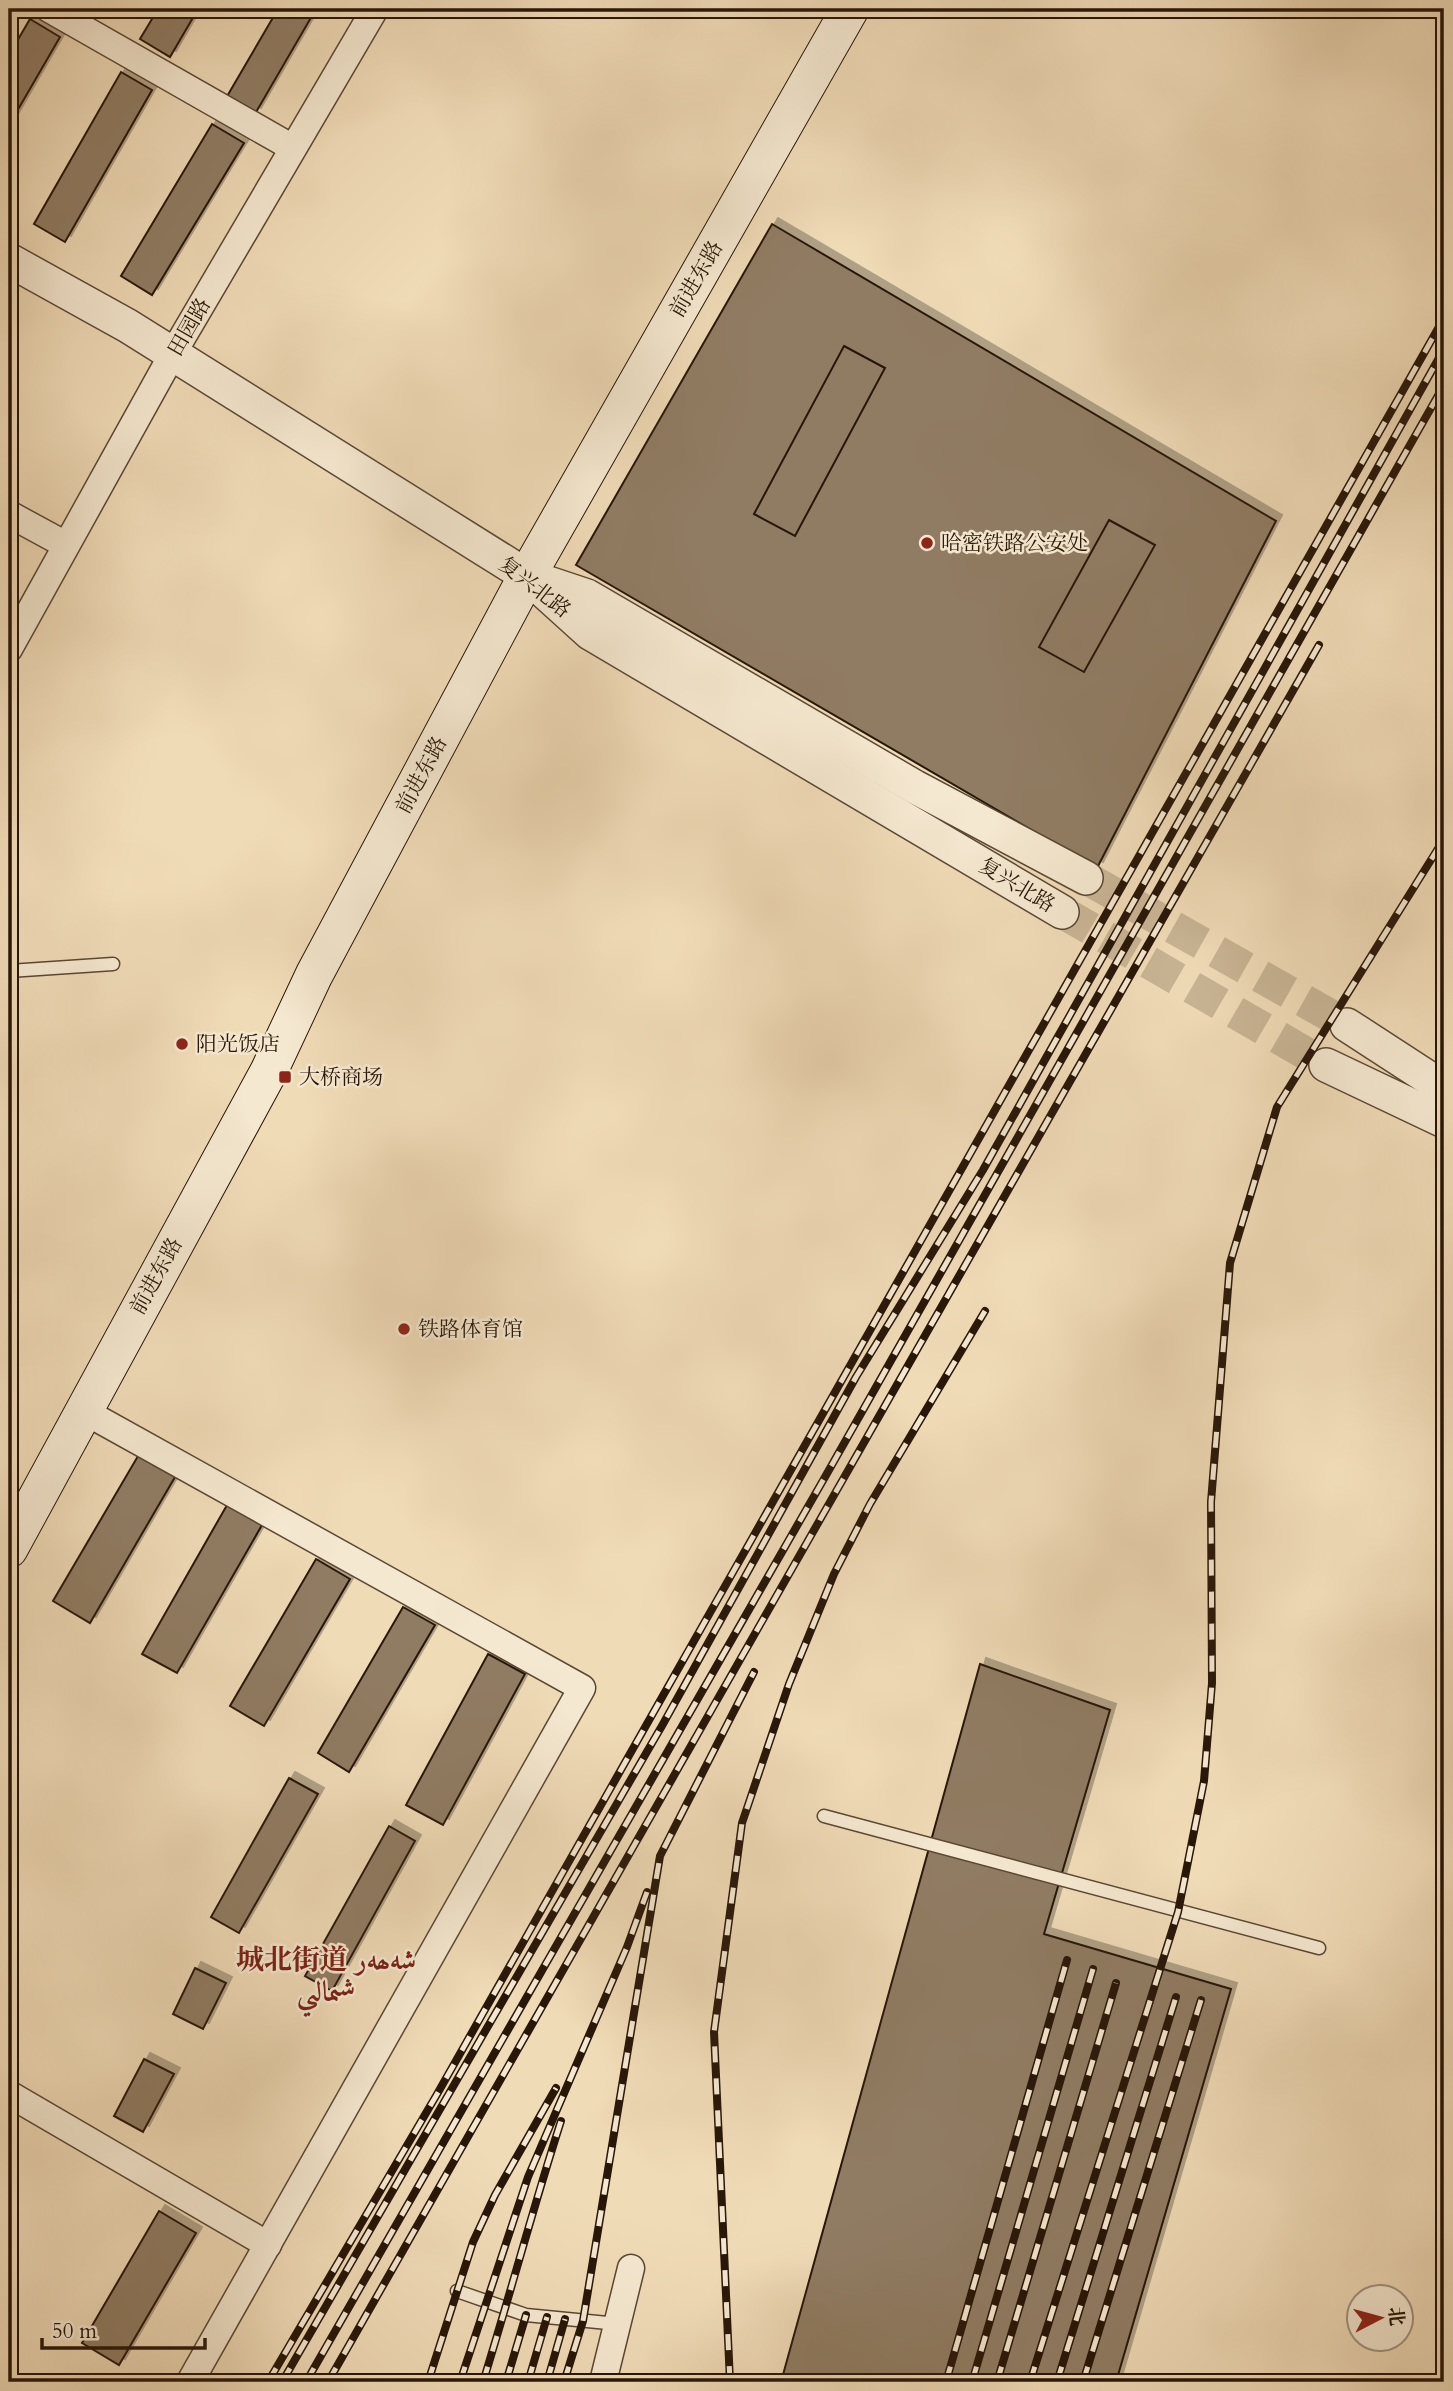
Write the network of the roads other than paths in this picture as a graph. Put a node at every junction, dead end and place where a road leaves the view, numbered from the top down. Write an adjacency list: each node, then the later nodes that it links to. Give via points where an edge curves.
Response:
1 (49, 9): 4 (street)
2 (375, 9): 4 (street, 田园路)
3 (850, 9): 9 (main road, 前进东路)
4 (293, 148): 6 (street, 田园路)
5 (9, 260): 6 (street, 复兴北路)
6 (172, 355): 8 (street, 田园路); 9 (street, 复兴北路)
7 (9, 514): 8 (street)
8 (66, 545): 10 (street, 田园路)
9 (527, 576): 11 (street, via 587,596 915,787); 12 (street, 复兴北路, via 590,633); 19 (main road, 前进东路, via 314,975 269,1071)
10 (9, 649)
11 (1086, 878)
12 (1062, 912)
13 (113, 964): 14 (lane)
14 (9, 971)
15 (1347, 1024): 17 (street)
16 (1326, 1065): 18 (street)
17 (1444, 1088)
18 (1444, 1121)
19 (82, 1410): 20 (main road, 前进东路); 24 (street, via 582,1688)
20 (9, 1549)
21 (824, 1816): 22 (lane)
22 (1319, 1948)
23 (9, 2094): 24 (street)
24 (268, 2245): 28 (street)
25 (631, 2268): 27 (street)
26 (457, 2291): 27 (lane, via 526,2315)
27 (618, 2324): 29 (street)
28 (190, 2382)
29 (603, 2382)

